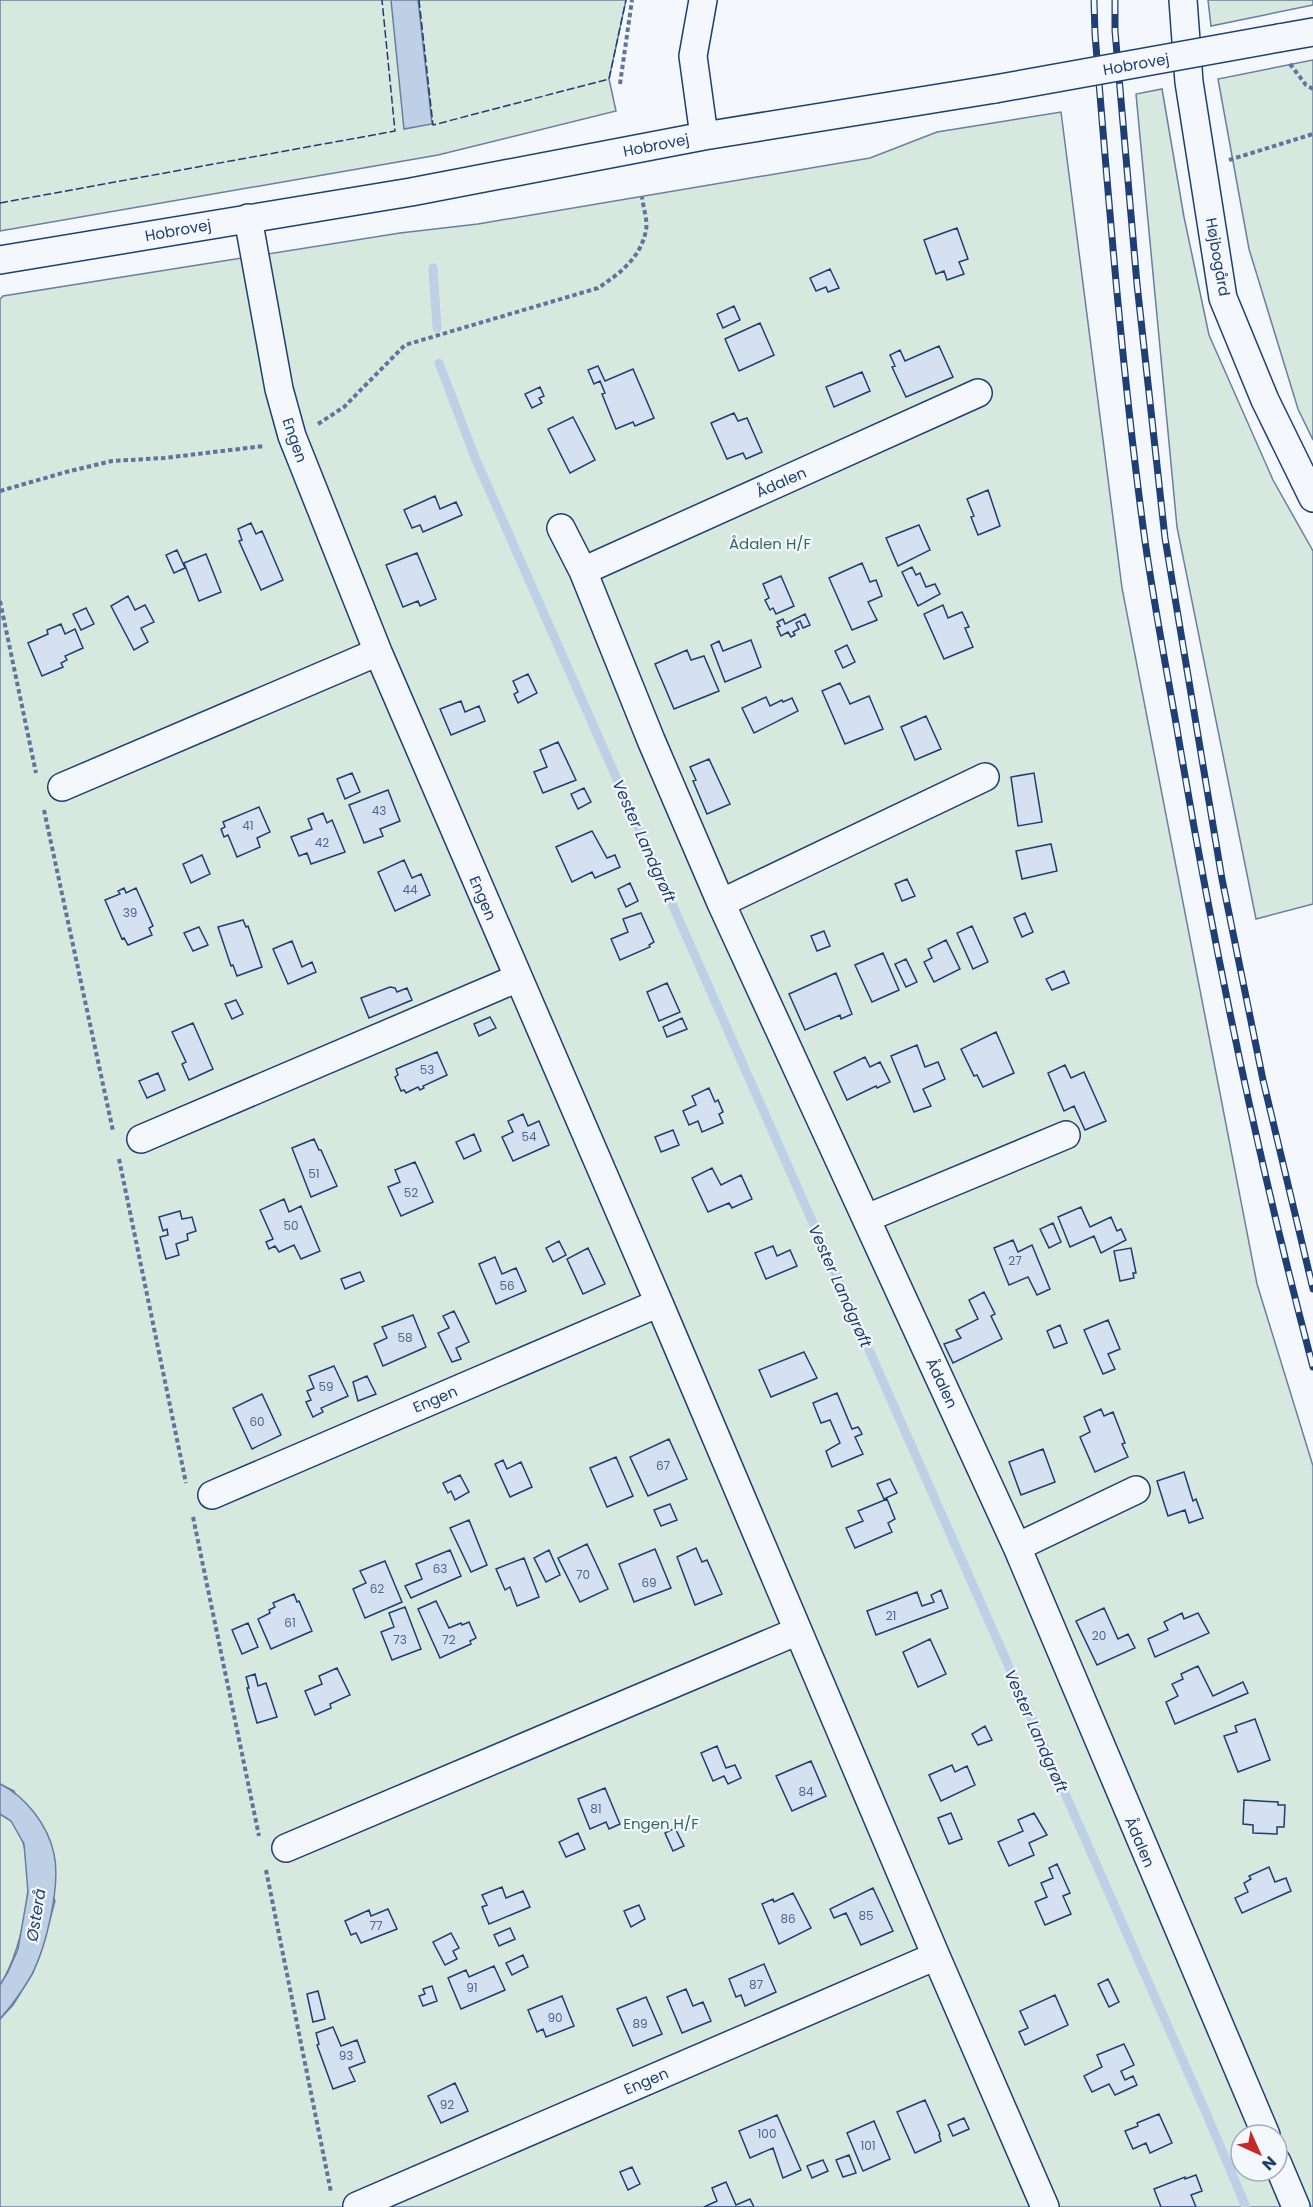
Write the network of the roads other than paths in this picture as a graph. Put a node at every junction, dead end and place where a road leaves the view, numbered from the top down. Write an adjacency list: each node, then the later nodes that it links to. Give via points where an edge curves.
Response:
1 (703, 0): 4 (street, via 693,56)
2 (1183, 0): 8 (street, Højbogård, via 1189,82 1223,298 1265,400)
3 (1313, 32): 4 (street, Hobrovej, bridge)
4 (704, 136): 5 (street, Hobrovej, via 411,192)
5 (248, 218): 6 (street, Hobrovej); 11 (street, Engen, via 279,389 292,436)
6 (0, 260)
7 (978, 393): 10 (street, Ådalen)
8 (1313, 498)
9 (561, 528): 10 (street, Ådalen)
10 (583, 571): 14 (street, Ådalen)
11 (378, 652): 13 (street); 15 (street, Engen)
12 (985, 777): 14 (street)
13 (62, 787)
14 (721, 903): 18 (street, Ådalen)
15 (518, 978): 17 (street); 19 (street, Engen)
16 (1066, 1136): 18 (street)
17 (141, 1139)
18 (867, 1218): 22 (street, Ådalen)
19 (659, 1303): 21 (street, Engen); 23 (street, Engen)
20 (1136, 1490): 22 (street)
21 (197, 1498)
22 (1017, 1548): 26 (street, Ådalen)
23 (798, 1631): 24 (street); 25 (street, Engen)
24 (275, 1855)
25 (936, 1956): 28 (street, Engen); 29 (street, Engen)
26 (1261, 2123)
27 (1286, 2183): 30 (street)
28 (357, 2206)
29 (1045, 2207)
30 (1296, 2207)

